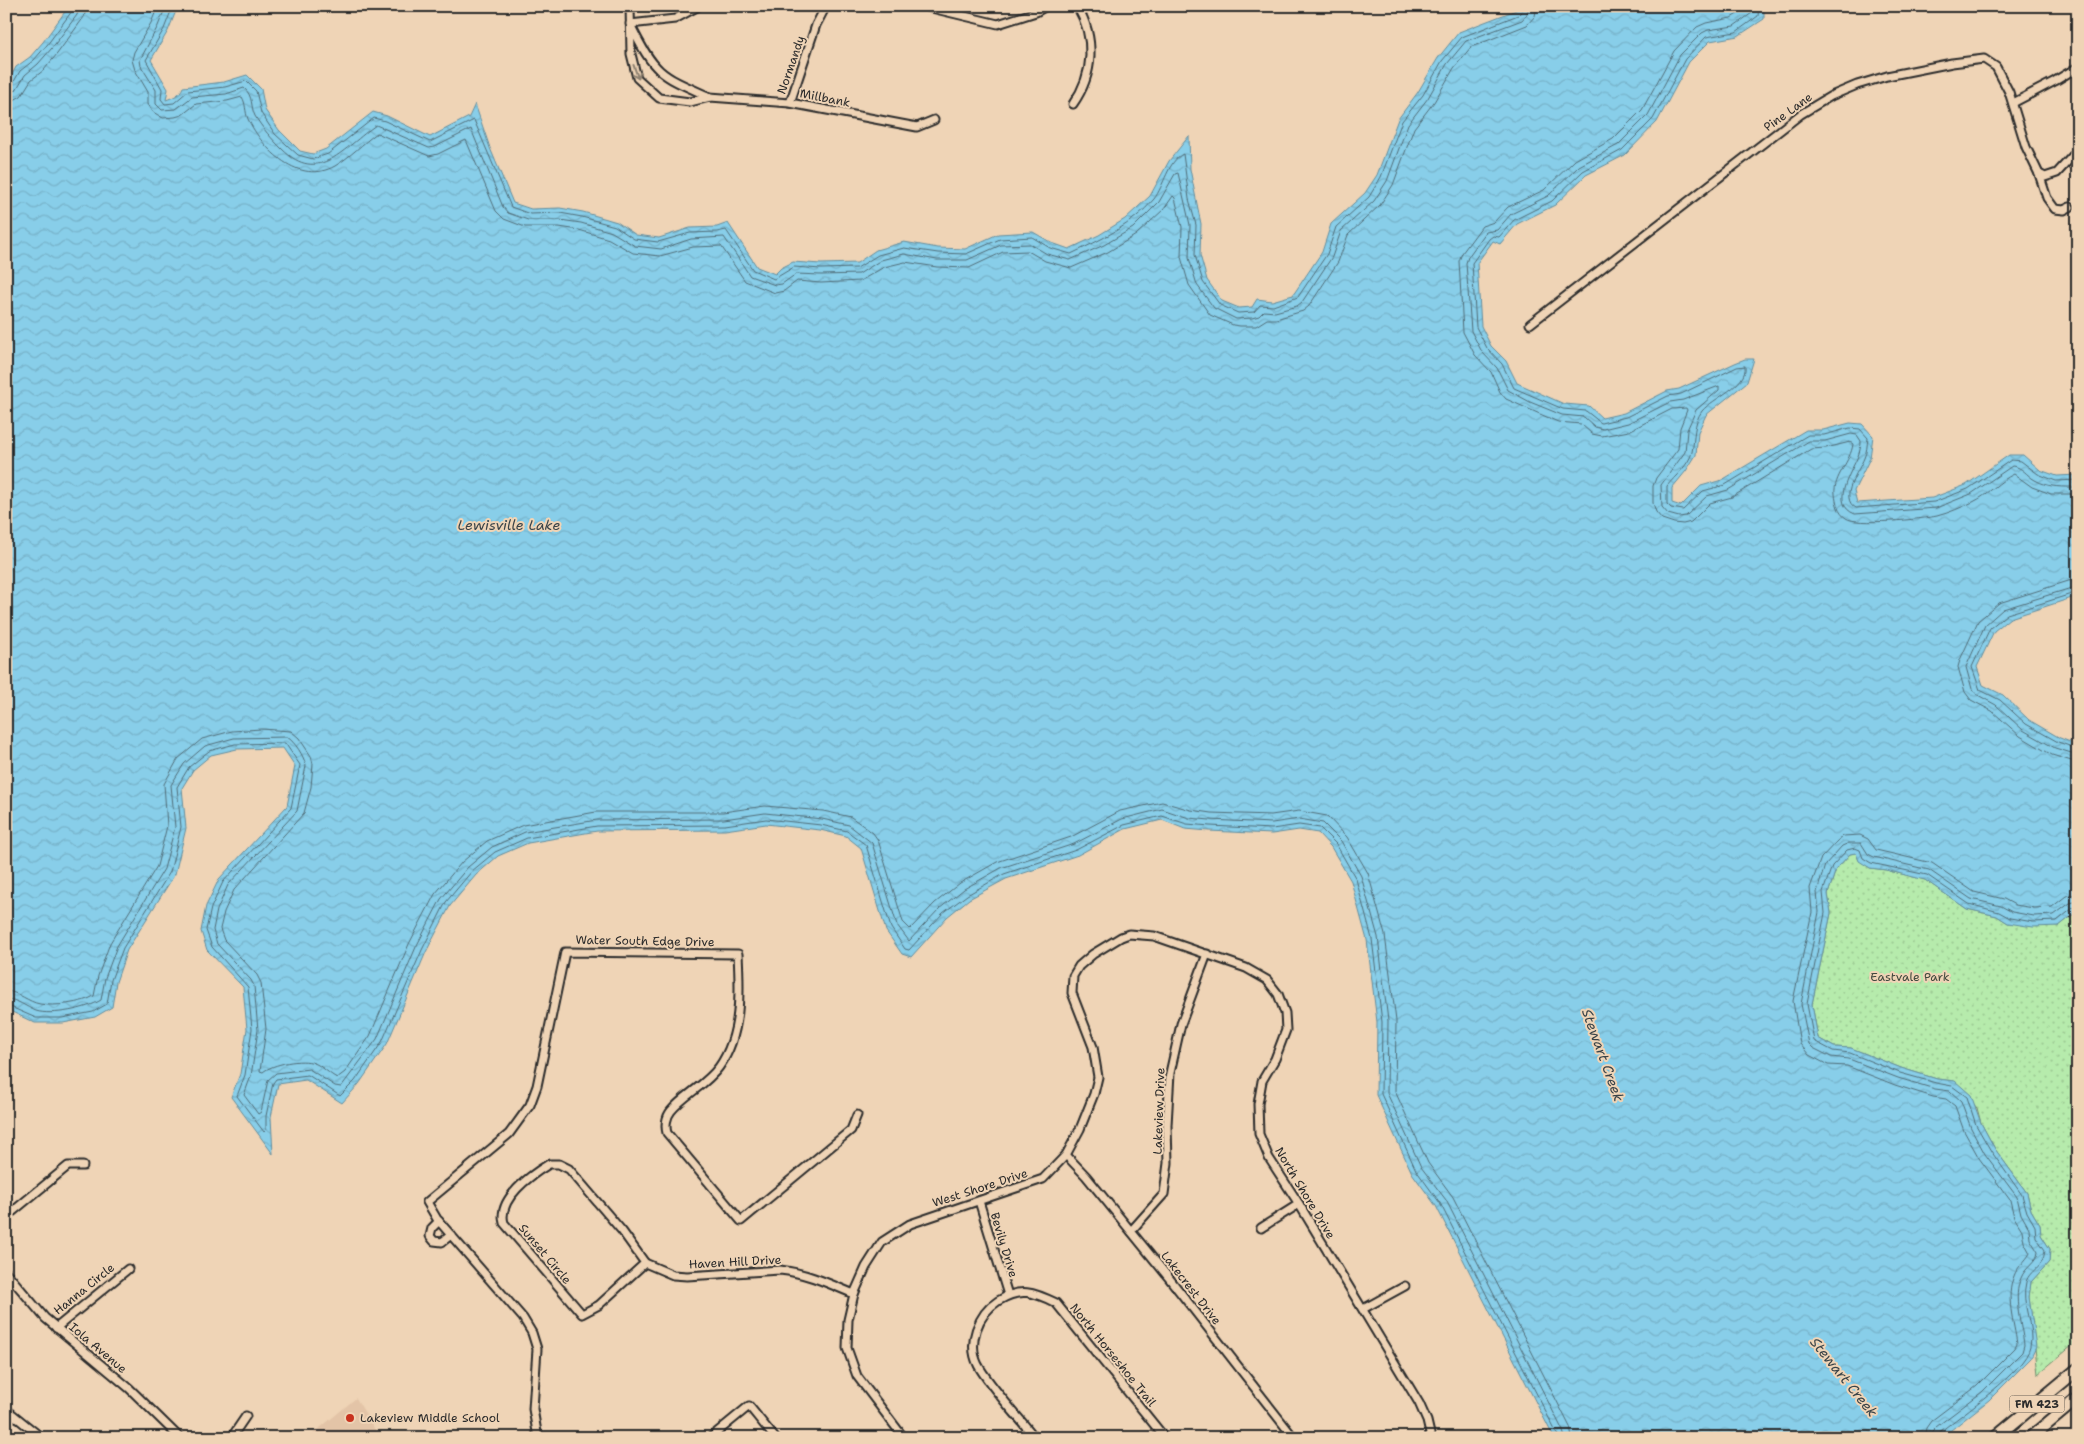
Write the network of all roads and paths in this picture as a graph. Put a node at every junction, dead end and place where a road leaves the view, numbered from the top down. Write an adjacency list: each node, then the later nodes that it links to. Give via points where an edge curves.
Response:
1 (630, 6): 7 (street, Millbank)
2 (826, 6): 10 (street, Normandy, via 816,25)
3 (923, 6): 4 (street, via 998,24)
4 (1046, 6)
5 (1077, 6): 12 (street, via 1089,35 1091,52 1086,80)
6 (697, 7): 7 (street, via 675,19)
7 (630, 24): 9 (street, Millbank, via 656,69); 9 (street, Millbank, one-way to 9, via 631,54 637,78 659,98 690,102)
8 (2078, 67): 11 (street)
9 (710, 97): 10 (street, Millbank)
10 (790, 103): 13 (street, Millbank, via 917,128)
11 (2013, 103): 15 (street, Pine Lane, via 2026,147); 17 (street, Pine Lane, via 1996,67 1984,60 1887,76 1831,96 1801,114)
12 (1073, 104)
13 (934, 120)
14 (2078, 150): 15 (street, via 2057,173 2045,177)
15 (2039, 174): 16 (street, Pine Lane, via 2052,207 2064,210)
16 (2070, 207)
17 (1530, 324)
18 (1207, 954): 20 (street, West Shore Drive, via 1154,936 1129,934 1093,954 1079,966 1073,976 1072,993 1093,1047 1098,1077 1080,1129); 23 (street, North Shore Drive, via 1246,968 1266,980 1278,994 1284,1008 1286,1030 1276,1059 1264,1075 1260,1088 1259,1134 1269,1158); 27 (street, Lakeview Drive, via 1181,1024 1170,1073 1164,1194)
19 (857, 1115): 25 (street, Water South Edge Drive, via 850,1130 741,1221 666,1133 665,1127 671,1111 715,1072 732,1043 737,1023 738,954 565,952 537,1086 530,1105 509,1134 427,1202)
20 (1066, 1155): 22 (street, West Shore Drive, via 1043,1179); 27 (street, Lakecrest Drive)
21 (83, 1166): 24 (street, via 68,1166)
22 (979, 1201): 33 (street, West Shore Drive, via 924,1218 888,1237 866,1267); 34 (street, Bevily Drive)
23 (1299, 1204): 26 (street); 35 (street, North Shore Drive)
24 (6, 1216)
25 (439, 1221): 28 (street, Water South Edge Drive); 28 (street, via 432,1228 430,1236 434,1241 442,1242)
26 (1261, 1228)
27 (1131, 1231): 50 (street, Lakecrest Drive)
28 (451, 1235): 44 (street, Water South Edge Drive, via 523,1318 532,1333 537,1350 533,1409)
29 (645, 1263): 29 (street, Sunset Circle, via 599,1305 582,1314 504,1223 502,1215 513,1194 541,1168 559,1164 569,1169); 33 (street, Haven Hill Drive, via 673,1275 687,1276 793,1271)
30 (128, 1269): 36 (street, Hanna Circle)
31 (6, 1272): 36 (street, Iola Avenue)
32 (1405, 1286): 35 (street)
33 (854, 1294): 47 (street, West Shore Drive, via 846,1334 852,1364 861,1382)
34 (1008, 1296): 48 (street, via 995,1303 979,1321 974,1355 986,1377); 49 (street, North Horseshoe Trail, via 1025,1292 1056,1303)
35 (1363, 1309): 51 (street, North Shore Drive, via 1419,1403)
36 (56, 1328): 42 (street, Iola Avenue, via 129,1388)
37 (2078, 1370): 52 (main road, FM 423)
38 (2078, 1398): 53 (main road, FM 423)
39 (6, 1409): 41 (street)
40 (246, 1416): 43 (street)
41 (42, 1438)
42 (180, 1438)
43 (231, 1438)
44 (538, 1438)
45 (710, 1438): 46 (street, via 749,1406)
46 (775, 1438)
47 (904, 1438)
48 (1036, 1438)
49 (1165, 1438)
50 (1294, 1438)
51 (1430, 1438)
52 (1996, 1438)
53 (2030, 1438)

